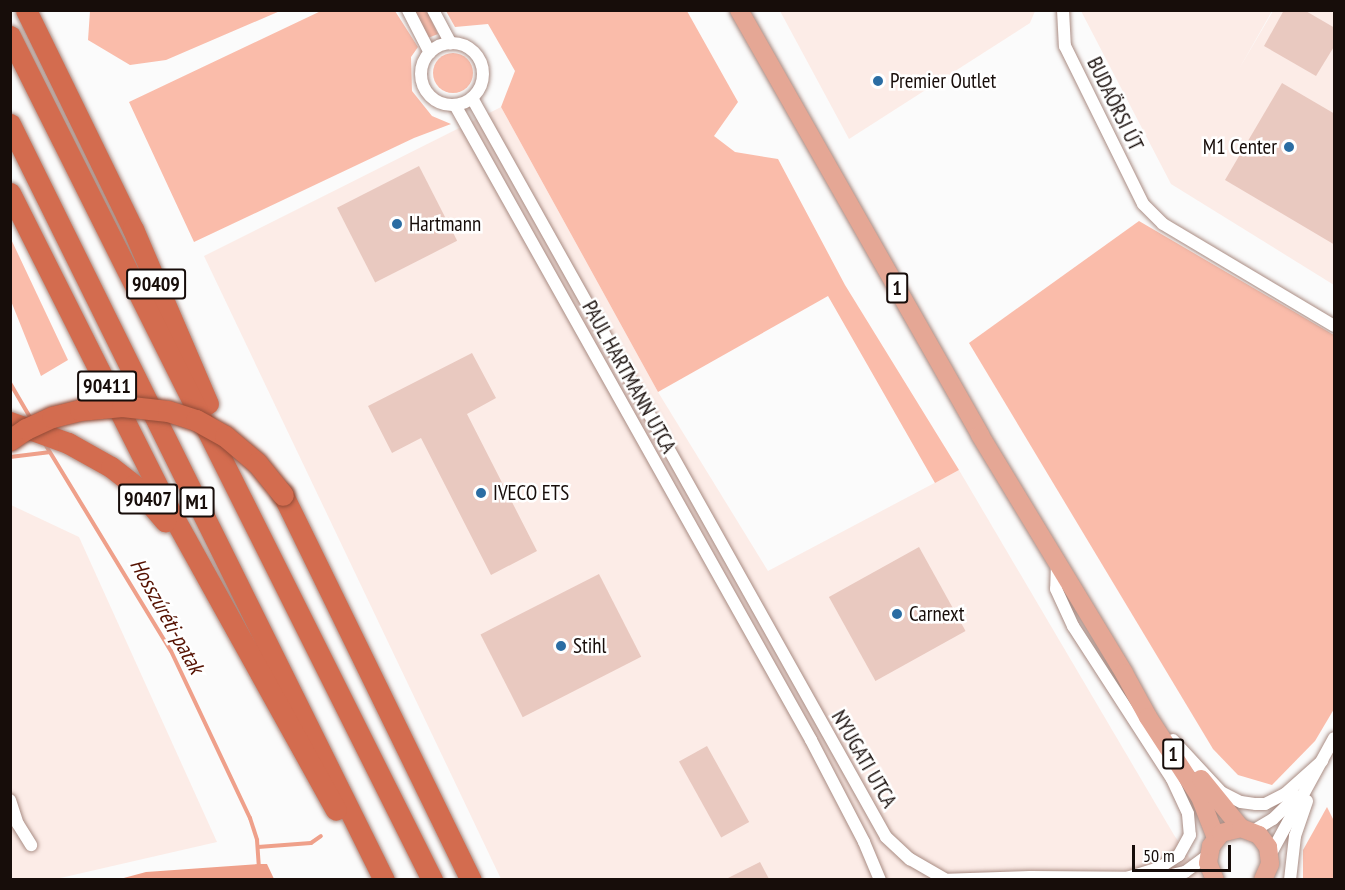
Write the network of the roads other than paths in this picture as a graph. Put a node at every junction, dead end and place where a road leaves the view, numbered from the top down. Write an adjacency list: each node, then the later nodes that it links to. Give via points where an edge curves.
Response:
1 (26, 10): 16 (highway, 90409, via 138,240 227,447)
2 (408, 10): 8 (street)
3 (433, 10): 7 (street)
4 (739, 10): 17 (main road, 1)
5 (1063, 10): 13 (street, BUDAÖRSI ÚT, via 1065,46 1143,204 1162,224)
6 (10, 36): 16 (highway, M1)
7 (451, 44): 8 (street); 9 (street, via 468,49 480,62 480,86)
8 (430, 53): 10 (street, via 421,70 423,85 439,103)
9 (472, 98): 10 (street); 19 (street, PAUL HARTMANN UTCA)
10 (455, 105): 20 (street, PAUL HARTMANN UTCA)
11 (10, 124): 33 (highway, M1)
12 (10, 193): 18 (highway, 90411)
13 (1335, 326)
14 (10, 422): 18 (highway, 90407, via 68,443 134,485)
15 (10, 440): 35 (highway, bridge, via 52,417 123,406 168,411 196,420 225,436 257,463 283,495)
16 (247, 508): 34 (highway, M1)
17 (1057, 564): 21 (main road, 1); 39 (street, via 1056,589 1073,626 1172,779 1188,814 1190,835 1179,855 1159,868)
18 (207, 578): 32 (highway, 90411, via 320,783)
19 (773, 638): 37 (street, NYUGATI UTCA, via 886,837 910,859)
20 (770, 668): 36 (street, NYUGATI UTCA)
21 (1124, 673): 23 (main road, 1); 27 (main road, 1, via 1200,797)
22 (1335, 738): 24 (street)
23 (1173, 740): 24 (street, via 1221,792 1241,802 1265,804 1285,795); 26 (main road, 1, via 1211,794)
24 (1322, 761): 26 (street, via 1290,804 1273,819); 30 (street); 41 (street, via 1295,836)
25 (10, 800): 28 (street)
26 (1247, 829): 27 (main road, via 1227,830); 30 (main road, 1, via 1264,840)
27 (1216, 838): 29 (main road)
28 (31, 845)
29 (1208, 855): 39 (street, via 1193,868 1173,876); 40 (main road, via 1209,870)
30 (1270, 855): 31 (main road)
31 (1267, 878)
32 (378, 879)
33 (384, 879)
34 (432, 879)
35 (471, 879)
36 (880, 879)
37 (942, 879): 38 (street)
38 (1049, 879): 39 (street)
39 (1122, 879)
40 (1215, 879)
41 (1290, 879)

